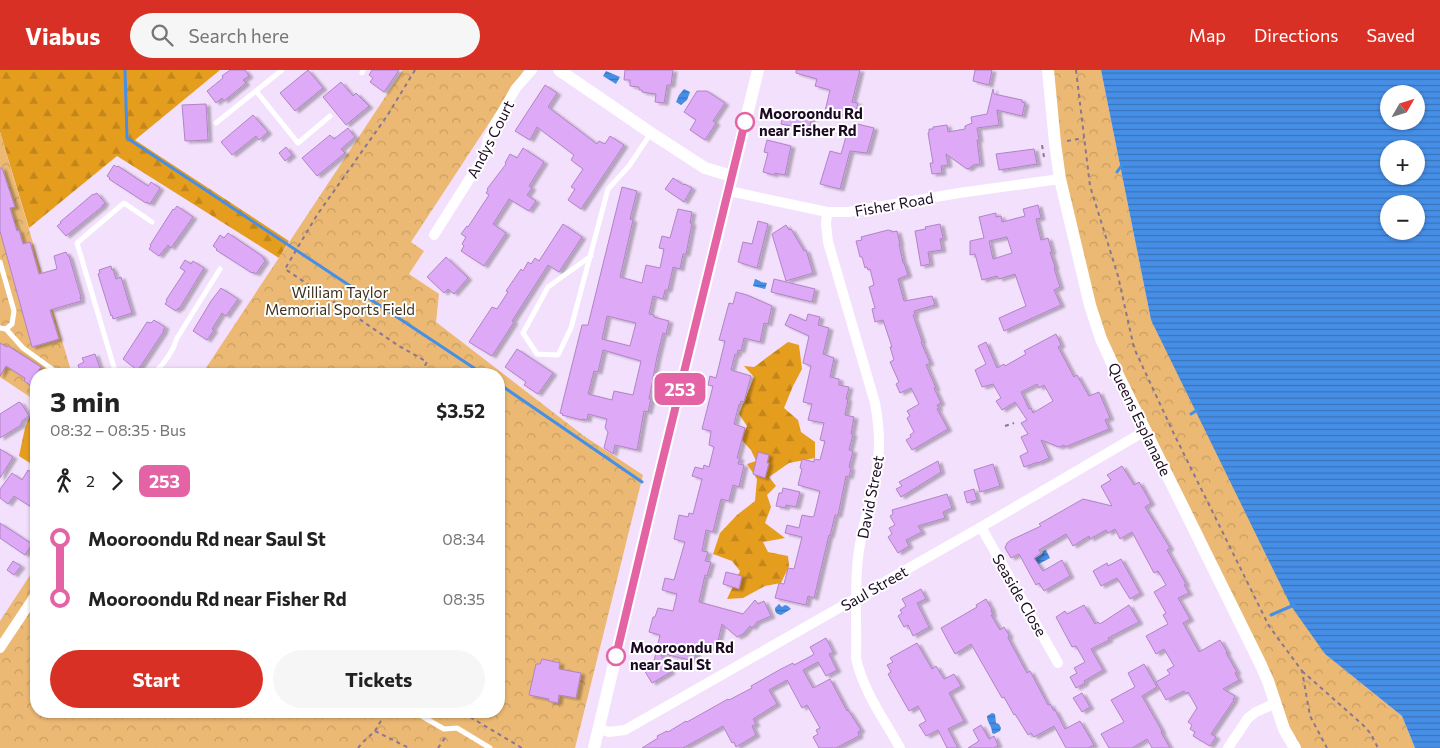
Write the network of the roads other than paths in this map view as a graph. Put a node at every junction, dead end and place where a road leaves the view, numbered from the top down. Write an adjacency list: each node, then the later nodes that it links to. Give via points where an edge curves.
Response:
1 (282, 70): 6 (lane)
2 (532, 70): 15 (street, Andys Court, via 516,88 494,126 484,156)
3 (559, 70): 9 (street)
4 (758, 70): 10 (street)
5 (1048, 70): 11 (street, Queens Esplanade)
6 (256, 91): 7 (lane, via 298,144); 8 (lane)
7 (330, 116)
8 (216, 123)
9 (651, 133): 10 (street, via 705,168); 16 (lane, via 629,166 608,189)
10 (732, 176): 12 (street)
11 (1060, 179): 13 (street, Fisher Road, via 848,212); 24 (street, Queens Esplanade, via 1101,339)
12 (728, 191): 13 (street, Fisher Road); 32 (street)
13 (826, 212): 26 (street, David Street, via 828,242 879,426 877,469 858,558)
14 (152, 222): 22 (lane, via 124,203 77,243)
15 (434, 235)
16 (591, 256): 16 (lane, via 571,328 558,356 537,354 523,333 548,287)
17 (0, 262): 20 (lane, via 14,310 12,324)
18 (220, 269): 23 (lane)
19 (0, 328): 20 (lane)
20 (6, 329): 21 (lane, via 23,348)
21 (51, 368)
22 (114, 368)
23 (160, 368)
24 (1145, 431): 25 (street, Saul Street); 30 (street, Queens Esplanade, via 1260,663)
25 (981, 527): 26 (street, Saul Street); 29 (street, Seaside Close)
26 (856, 598): 32 (street, Saul Street, via 624,730 609,732); 33 (street, David Street, via 859,670)
27 (30, 603): 28 (street)
28 (0, 648)
29 (1058, 663)
30 (1276, 703): 36 (street, via 1248,718); 37 (street, Queens Esplanade, via 1284,729)
31 (425, 718): 34 (lane, via 444,729 457,728)
32 (600, 729): 35 (street)
33 (896, 746)
34 (490, 748)
35 (594, 748)
36 (1228, 748)
37 (1295, 748)

